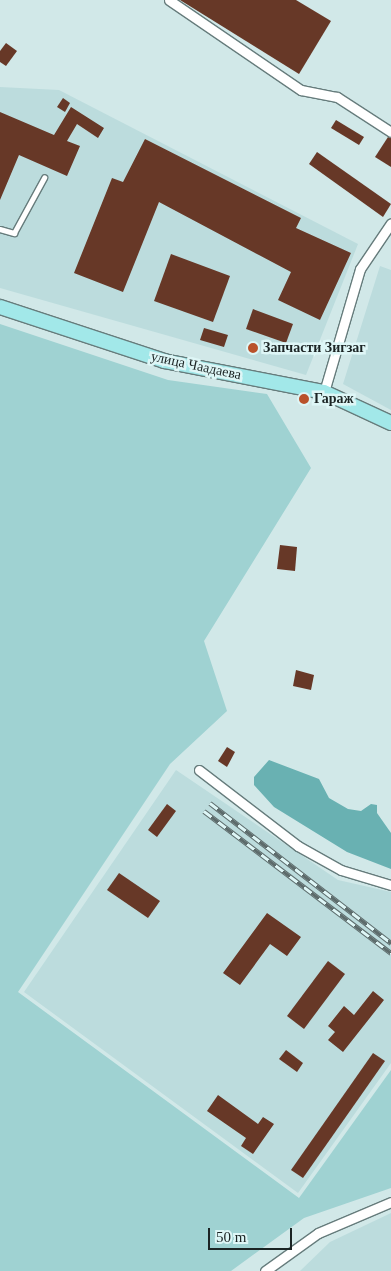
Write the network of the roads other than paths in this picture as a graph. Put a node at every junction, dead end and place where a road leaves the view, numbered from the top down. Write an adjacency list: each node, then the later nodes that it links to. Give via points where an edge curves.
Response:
1 (169, 0): 2 (street, via 302,90 337,97)
2 (391, 132)
3 (44, 178): 5 (lane, via 14,233)
4 (391, 223): 7 (street, via 360,269)
5 (0, 229)
6 (0, 307): 7 (main road, улица Чаадаева, via 164,361)
7 (324, 392): 8 (main road, улица Чаадаева)
8 (391, 423)
9 (199, 770): 10 (street, via 298,846 340,870)
10 (391, 885)
11 (391, 1202): 12 (street, via 318,1233)
12 (265, 1271)

